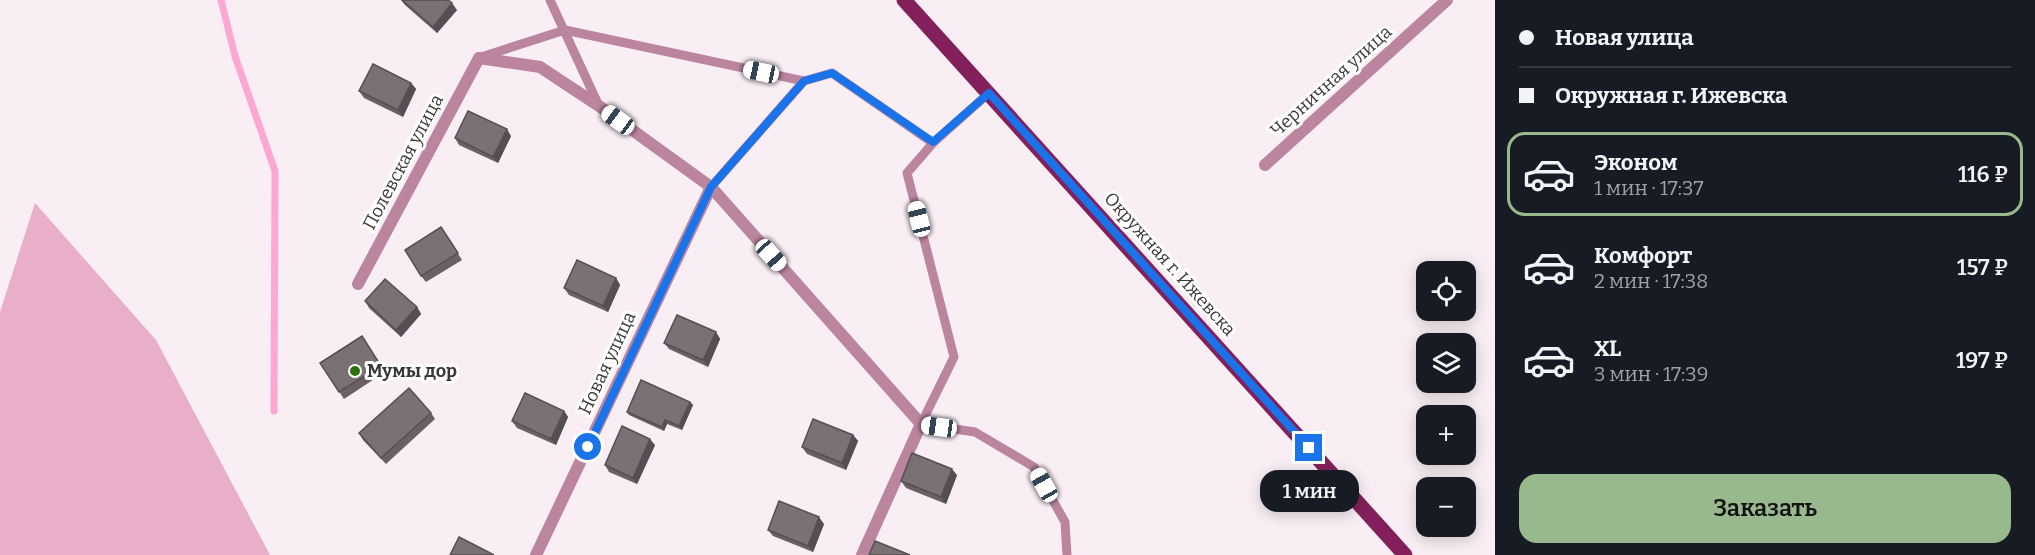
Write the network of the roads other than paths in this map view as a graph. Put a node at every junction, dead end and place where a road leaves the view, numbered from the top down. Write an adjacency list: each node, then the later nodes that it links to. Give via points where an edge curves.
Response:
1 (550, 0): 4 (lane)
2 (904, 0): 7 (main road, Окружная г. Ижевска)
3 (1447, 0): 10 (street, Черничная улица)
4 (565, 30): 5 (lane); 6 (lane); 8 (lane)
5 (479, 58): 8 (street, via 540,67); 12 (street, Полевская улица)
6 (804, 81): 9 (lane, via 832,73); 11 (lane)
7 (989, 93): 9 (lane); 17 (main road, Окружная г. Ижевска)
8 (599, 106): 11 (street)
9 (933, 142): 13 (lane, via 907,173 954,357)
10 (1265, 165)
11 (711, 187): 13 (street); 14 (street, Новая улица)
12 (358, 284)
13 (921, 424): 15 (street); 16 (lane, via 975,432 1034,466 1065,522)
14 (536, 555)
15 (862, 555)
16 (1067, 555)
17 (1405, 555)

